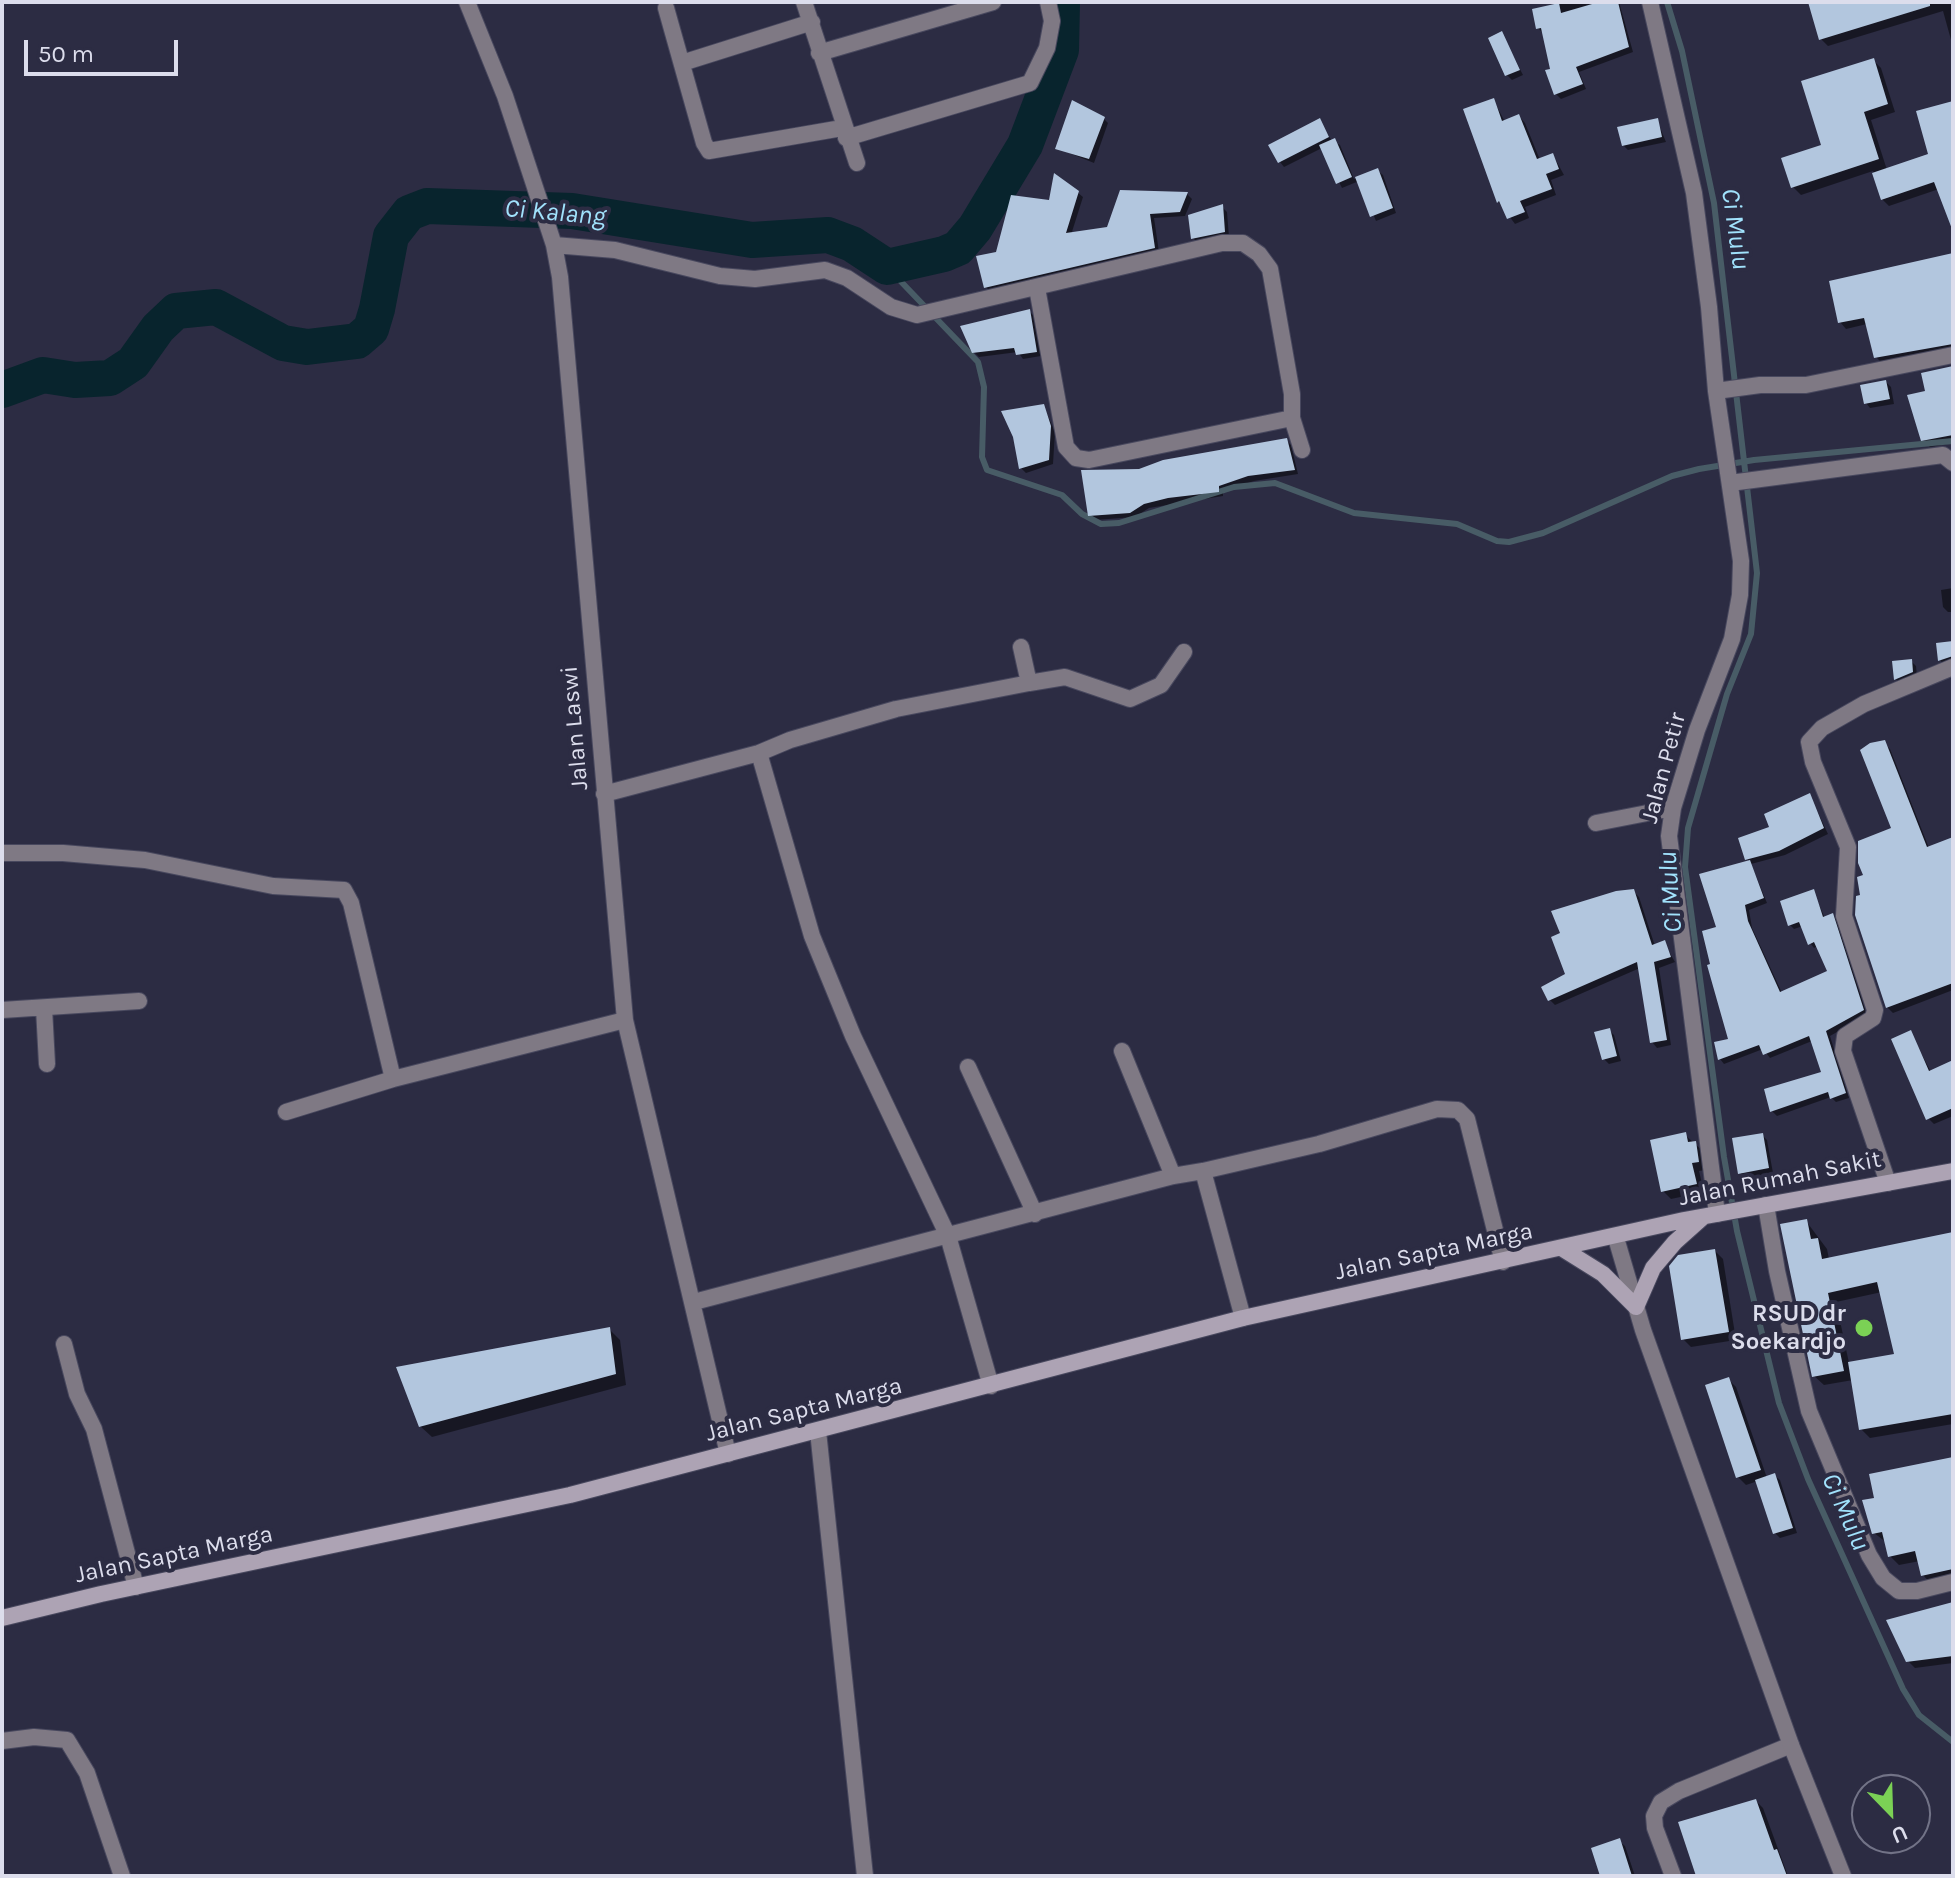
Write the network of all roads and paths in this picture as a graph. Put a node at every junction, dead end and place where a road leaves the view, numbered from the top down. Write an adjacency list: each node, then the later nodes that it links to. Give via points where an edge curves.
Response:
1 (467, 2): 12 (street, Jalan Laswi)
2 (804, 2): 7 (street)
3 (1048, 2): 10 (street, via 1052,21 1047,48 1030,83)
4 (1650, 2): 15 (street, Jalan Petir, via 1694,193)
5 (987, 3): 8 (street)
6 (666, 8): 9 (street)
7 (812, 22): 8 (street); 9 (street)
8 (819, 53): 10 (street)
9 (682, 63): 10 (street, via 709,151)
10 (844, 133): 11 (street)
11 (857, 163)
12 (552, 238): 13 (street, via 732,277 825,270 891,307 917,315); 25 (street, Jalan Laswi, via 567,326)
13 (1037, 288): 16 (street, via 1066,447 1076,458 1094,459); 16 (street, via 1222,243 1251,248 1270,269)
14 (1953, 355): 15 (street, via 1817,383)
15 (1720, 390): 19 (street, Jalan Petir)
16 (1292, 418): 17 (street)
17 (1302, 450)
18 (1953, 463): 19 (street, via 1943,455)
19 (1732, 482): 26 (street, Jalan Petir, via 1740,595 1732,639)
20 (1021, 647): 23 (street)
21 (1184, 652): 23 (street, via 1161,685 1130,699 1065,677)
22 (1953, 667): 41 (street, via 1864,704 1816,732 1808,745 1848,847 1844,916 1875,1008 1873,1018 1845,1036 1843,1051)
23 (1029, 683): 24 (street, via 896,709)
24 (759, 753): 25 (street); 45 (street, via 826,972)
25 (604, 794): 32 (street, Jalan Laswi)
26 (1673, 808): 27 (street); 44 (street, Jalan Petir, via 1671,869)
27 (1596, 823)
28 (2, 853): 36 (street, via 145,860 273,886 344,890)
29 (139, 1001): 30 (street)
30 (44, 1008): 31 (street); 34 (street)
31 (2, 1010)
32 (625, 1020): 36 (street); 49 (street, Jalan Laswi)
33 (1122, 1051): 40 (street)
34 (47, 1064)
35 (968, 1067): 43 (street)
36 (393, 1079): 37 (street)
37 (286, 1112)
38 (1203, 1171): 40 (street); 48 (street, via 1437,1109 1458,1110 1467,1119 1475,1145); 51 (street)
39 (1953, 1171): 41 (main road, Jalan Rumah Sakit)
40 (1173, 1176): 43 (street)
41 (1888, 1183): 42 (main road, Jalan Rumah Sakit)
42 (1764, 1206): 44 (main road, Jalan Rumah Sakit); 56 (street, via 1809,1411 1869,1555 1887,1583 1904,1593)
43 (1035, 1214): 45 (street)
44 (1714, 1215): 46 (main road, Jalan Rumah Sakit); 50 (main road, via 1675,1242 1653,1268)
45 (948, 1236): 49 (street); 53 (street)
46 (1616, 1238): 47 (main road, Jalan Sapta Marga); 50 (street)
47 (1563, 1249): 48 (main road, Jalan Sapta Marga); 50 (main road, via 1603,1274)
48 (1503, 1262): 51 (main road, Jalan Sapta Marga)
49 (694, 1302): 55 (street, Jalan Laswi)
50 (1636, 1307): 60 (street)
51 (1243, 1318): 53 (main road, Jalan Sapta Marga)
52 (64, 1344): 57 (street, via 77,1394 94,1429)
53 (991, 1386): 54 (main road, Jalan Sapta Marga)
54 (818, 1431): 55 (main road, Jalan Sapta Marga); 62 (street)
55 (728, 1454): 57 (main road, Jalan Sapta Marga, via 555,1498)
56 (1953, 1582)
57 (136, 1587): 58 (main road, Jalan Sapta Marga)
58 (2, 1618)
59 (2, 1741): 61 (street, via 67,1740 87,1773)
60 (1791, 1745): 63 (street, via 1661,1802 1655,1828); 64 (street)
61 (122, 1876)
62 (865, 1876)
63 (1673, 1876)
64 (1843, 1876)

